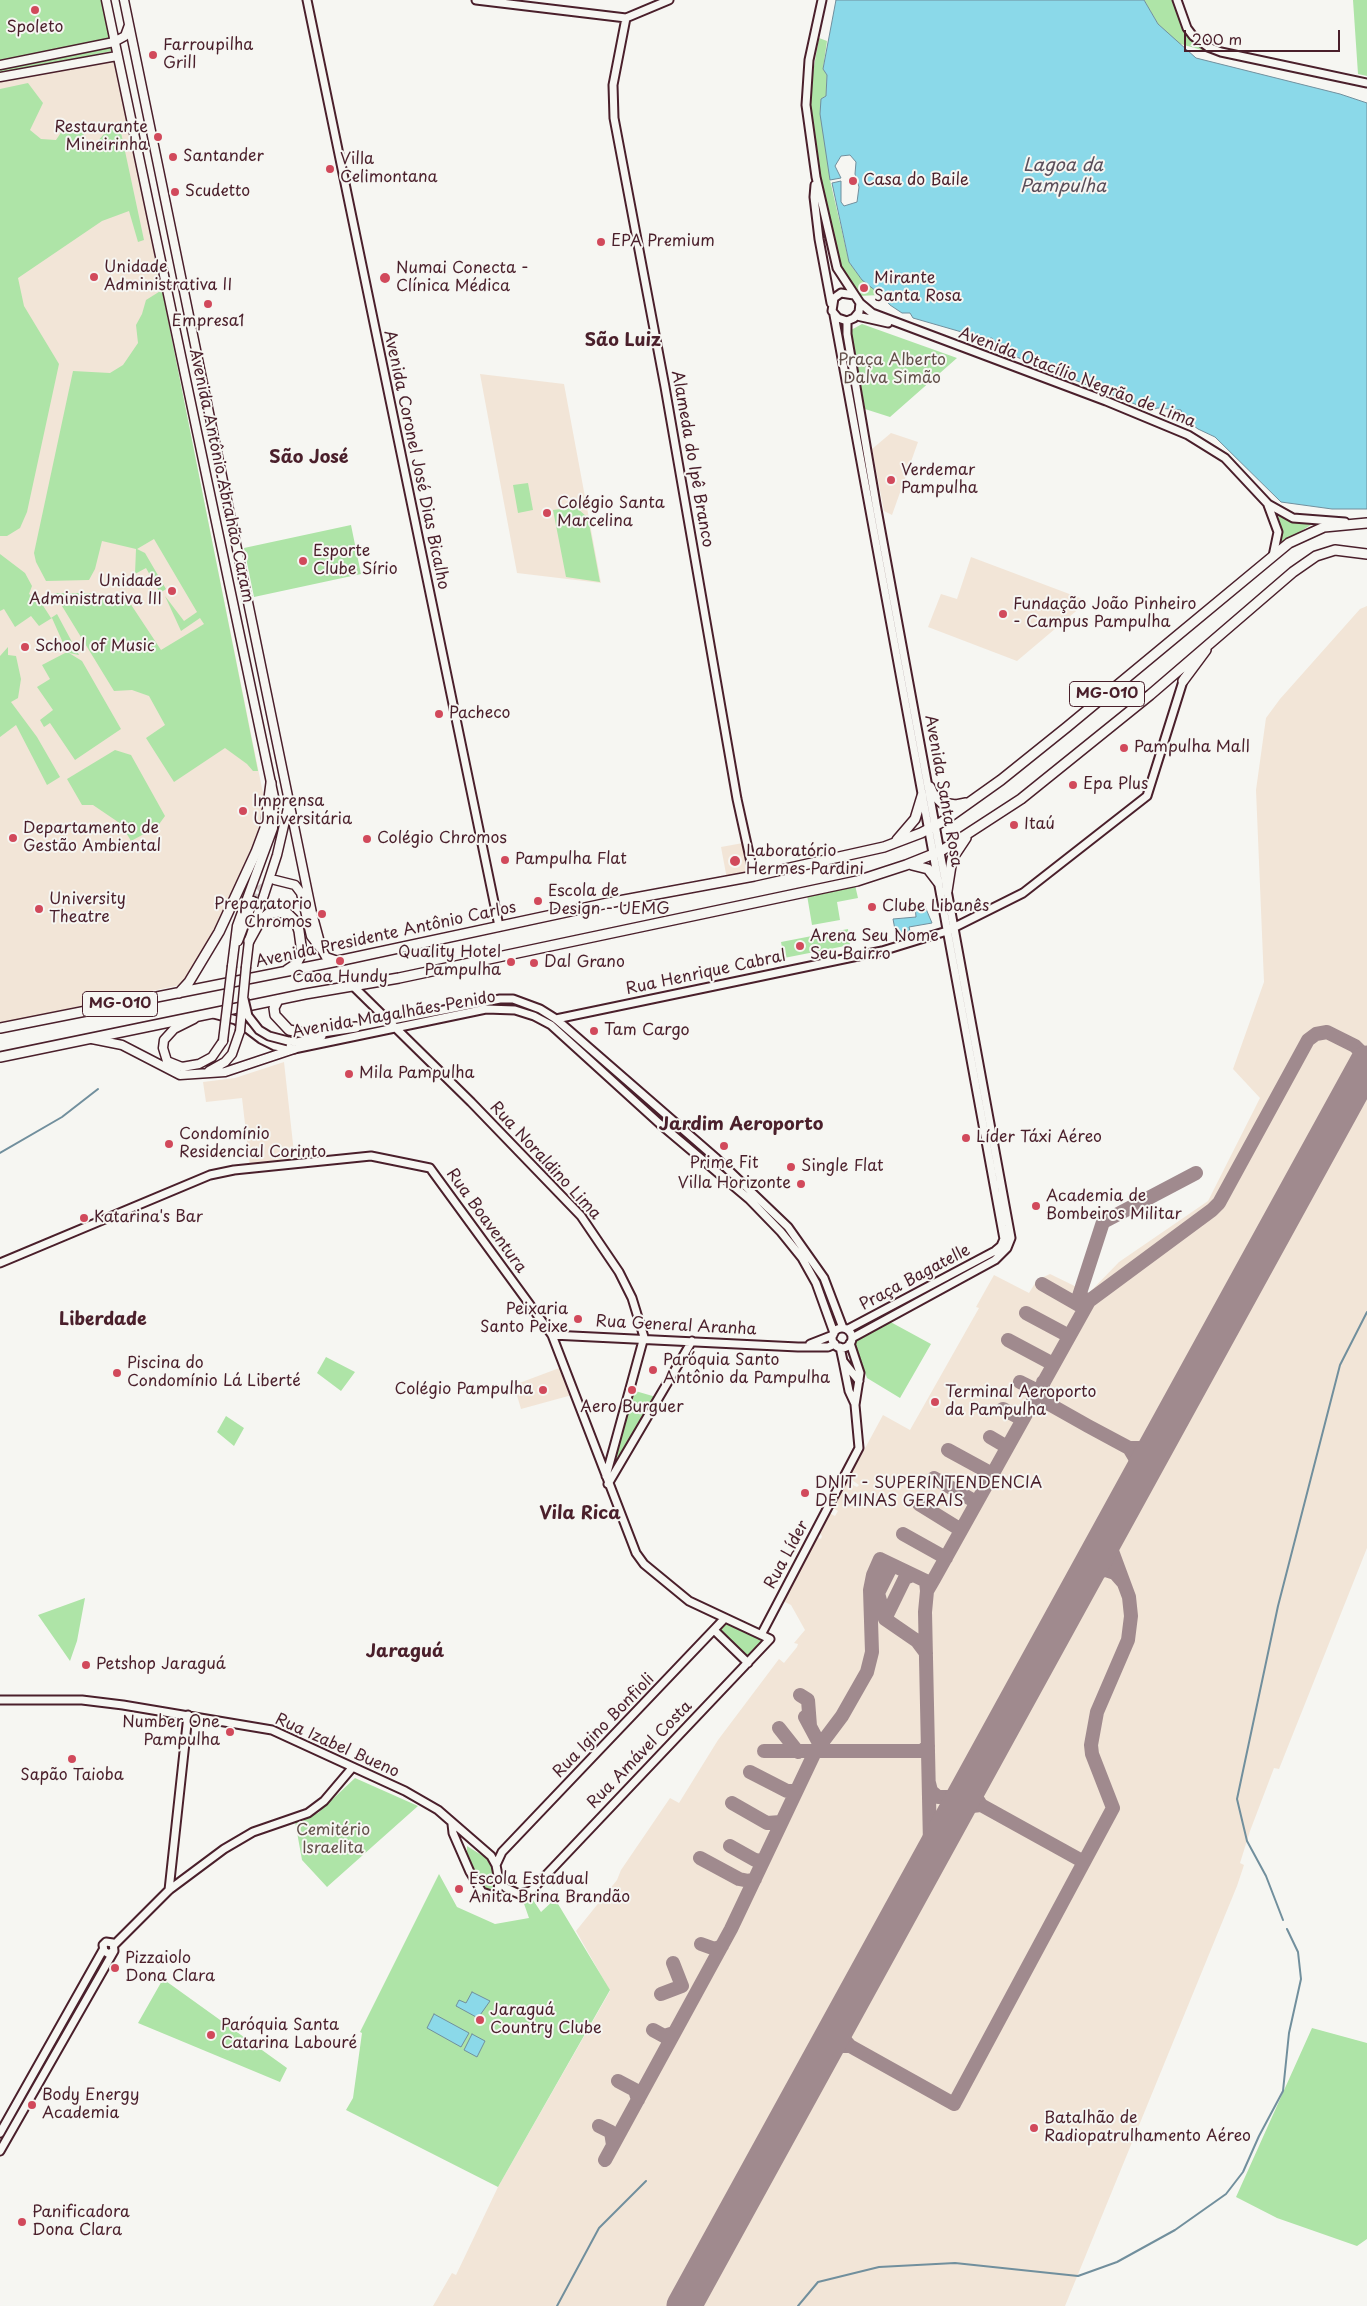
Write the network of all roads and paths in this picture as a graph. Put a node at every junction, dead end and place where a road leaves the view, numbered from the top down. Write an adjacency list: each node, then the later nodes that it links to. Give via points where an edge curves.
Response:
1 (106, 0): 10 (main road, Avenida Antônio Abrahão Caram)
2 (124, 0): 9 (main road, Avenida Antônio Abrahão Caram)
3 (307, 0): 52 (street, Avenida Coronel José Dias Bicalho)
4 (476, 0): 8 (street)
5 (669, 0): 8 (street)
6 (822, 0): 17 (street, via 809,60 806,92)
7 (1177, 0): 16 (street, via 1187,28 1208,47)
8 (626, 18): 47 (street, Alameda do Ipê Branco, via 613,85 614,118 667,396 737,799)
9 (129, 25): 10 (main road, via 125,36); 27 (main road, Avenida Antônio Abrahão Caram)
10 (114, 42): 11 (main road); 12 (main road, Avenida Antônio Abrahão Caram)
11 (48, 56): 13 (main road); 14 (main road)
12 (117, 56): 14 (main road); 28 (main road, Avenida Antônio Abrahão Caram)
13 (0, 64)
14 (30, 72): 15 (main road)
15 (0, 77)
16 (1367, 82)
17 (816, 177): 18 (street, via 814,197); 19 (street)
18 (820, 239): 19 (street, via 827,242); 22 (street)
19 (833, 254): 20 (street, via 837,268)
20 (854, 295): 21 (street); 22 (street, via 846,292 838,295)
21 (860, 303): 24 (street); 26 (street, Avenida Otacílio Negrão de Lima, via 872,313)
22 (832, 306): 23 (street)
23 (834, 315): 25 (street); 40 (street, Avenida Santa Rosa)
24 (856, 316): 25 (street); 26 (street, Avenida Otacílio Negrão de Lima)
25 (847, 321): 38 (street, Avenida Santa Rosa, via 876,504)
26 (913, 328): 29 (street, Avenida Otacílio Negrão de Lima, via 1106,400 1188,435 1225,458)
27 (220, 467): 28 (main road); 39 (main road, Avenida Antônio Abrahão Caram)
28 (206, 470): 37 (main road, Avenida Antônio Abrahão Caram)
29 (1268, 504): 30 (street, Avenida Otacílio Negrão de Lima, via 1293,518); 32 (street, Avenida Otacílio Negrão de Lima, via 1278,532)
30 (1362, 523): 32 (highway, Avenida Presidente Antônio Carlos / MG-010, via 1312,530)
31 (1367, 554): 33 (highway, MG-010, via 1335,550 1316,556)
32 (1273, 556): 41 (highway, Avenida Presidente Antônio Carlos / MG-010, via 1068,727)
33 (1210, 644): 34 (highway, MG-010); 36 (highway)
34 (1187, 663): 35 (highway, MG-010); 36 (street)
35 (1173, 676): 36 (street); 43 (highway, MG-010, via 1021,799)
36 (1183, 683): 53 (street, Rua Henrique Cabral, via 1146,796 1024,893)
37 (271, 783): 57 (main road, Avenida Antônio Abrahão Caram, via 273,828 237,926); 61 (highway, via 265,828 256,852 219,932)
38 (930, 787): 41 (highway, via 942,802); 42 (street, Avenida Santa Rosa)
39 (288, 795): 55 (main road, Avenida Antônio Abrahão Caram, via 288,810 279,848); 56 (main road, Avenida Antônio Abrahão Caram)
40 (922, 796): 42 (street, Avenida Santa Rosa); 44 (highway, via 915,819)
41 (969, 803): 42 (highway, Avenida Presidente Antônio Carlos / MG-010)
42 (933, 828): 44 (highway, Avenida Presidente Antônio Carlos / MG-010); 45 (street, Avenida Santa Rosa)
43 (973, 831): 45 (highway, MG-010); 50 (highway, via 952,859)
44 (894, 843): 47 (highway, Avenida Presidente Antônio Carlos / MG-010)
45 (937, 853): 46 (highway, MG-010); 49 (street, Avenida Santa Rosa); 50 (street, Avenida Santa Rosa)
46 (906, 865): 49 (highway, via 928,869); 60 (highway, MG-010, via 857,881)
47 (754, 876): 52 (highway, Avenida Presidente Antônio Carlos / MG-010)
48 (275, 880): 56 (main road, via 295,885 301,893 311,936)
49 (938, 882): 54 (street, Avenida Santa Rosa)
50 (947, 890): 53 (street, Avenida Santa Rosa)
51 (253, 901): 57 (main road)
52 (498, 926): 58 (highway, Avenida Presidente Antônio Carlos / MG-010)
53 (954, 927): 54 (street, Rua Henrique Cabral); 76 (street, Avenida Santa Rosa, via 1011,1238 1007,1248)
54 (947, 931): 66 (street, Rua Henrique Cabral, via 882,951); 75 (street, Avenida Santa Rosa, via 1004,1238 1002,1246)
55 (249, 941): 59 (highway, via 260,921 268,914 288,914 300,931 302,953 296,964); 62 (main road, Avenida Antônio Abrahão Caram, bridge)
56 (322, 950): 58 (main road, via 326,957)
57 (233, 954): 65 (main road, bridge, via 224,1041 212,1057 199,1064 182,1067 167,1061 164,1040 174,1029)
58 (338, 961): 59 (highway, Avenida Presidente Antônio Carlos / MG-010)
59 (286, 971): 61 (highway, Avenida Presidente Antônio Carlos / MG-010)
60 (354, 986): 63 (highway, MG-010); 67 (street, Rua Noraldino Lima)
61 (179, 993): 70 (highway, Avenida Presidente Antônio Carlos / MG-010)
62 (243, 995): 68 (street, Avenida Magalhães Penido, bridge, via 248,1016 259,1030 269,1036 297,1042); 74 (main road, Avenida Antônio Abrahão Caram, bridge, via 240,1031 232,1054 215,1070)
63 (278, 1000): 64 (highway, MG-010); 68 (highway, via 274,1008 276,1015 289,1030 309,1034)
64 (214, 1014): 65 (highway, MG-010); 72 (street, Avenida Magalhães Penido, via 236,1020 275,1046)
65 (196, 1018): 71 (highway, MG-010)
66 (556, 1019): 67 (street, Avenida Magalhães Penido, via 513,999); 78 (street, Avenida Magalhães Penido, via 717,1159 788,1227 824,1278)
67 (390, 1020): 68 (street, Avenida Magalhães Penido); 69 (street, Rua Noraldino Lima)
68 (356, 1027)
69 (396, 1027): 72 (street, Avenida Magalhães Penido); 80 (street, Avenida Magalhães Penido, via 504,1008 526,1013 550,1025 749,1199 781,1232 802,1258 816,1283); 81 (street, Rua Noraldino Lima, via 581,1216 619,1272 632,1298)
70 (0, 1028)
71 (87, 1039): 73 (highway, MG-010); 74 (main road, via 122,1045 174,1074)
72 (294, 1049): 74 (main road, via 225,1072)
73 (0, 1057)
74 (200, 1074)
75 (995, 1251): 78 (street, Praça Bagatelle)
76 (995, 1260): 83 (street, Praça Bagatelle)
77 (0, 1263): 79 (street, Rua Boaventura, via 210,1174 372,1156 430,1168)
78 (845, 1329): 80 (street, Praça Bagatelle); 83 (street, Avenida Magalhães Penido)
79 (552, 1334): 81 (street, Rua General Aranha); 89 (street, Rua Boaventura)
80 (833, 1334): 84 (street, Avenida Magalhães Penido); 85 (street, Rua General Aranha)
81 (644, 1337): 82 (street, Rua General Aranha); 89 (street)
82 (692, 1341): 85 (street, Rua General Aranha); 89 (street)
83 (851, 1341): 84 (street, Praça Bagatelle); 87 (street, Rua Líder, via 858,1363)
84 (838, 1346): 85 (street, Rua General Aranha); 86 (street, Rua Líder)
85 (798, 1347)
86 (843, 1361): 87 (street, Rua Líder); 88 (street, Rua Líder)
87 (859, 1381): 88 (street, Rua Líder)
88 (855, 1405): 92 (street, Rua Líder, via 858,1448)
89 (607, 1480): 90 (street, Rua Boaventura, via 636,1553 644,1564 689,1600)
90 (725, 1618): 91 (street, Rua Igino Bonfioli); 92 (street, Rua Boaventura)
91 (714, 1630): 94 (street); 101 (street, Rua Igino Bonfioli)
92 (761, 1634): 93 (street, Rua Boaventura)
93 (770, 1639): 94 (street, Rua Amável Costa)
94 (748, 1663): 104 (street, Rua Amável Costa, via 531,1891 512,1892)
95 (0, 1696): 97 (street, Rua Izabel Bueno, via 70,1696)
96 (0, 1700): 97 (street, Rua Izabel Bueno)
97 (82, 1700): 98 (street, Rua Izabel Bueno)
98 (188, 1715): 99 (street, Rua Izabel Bueno, via 272,1730); 105 (street)
99 (352, 1768): 100 (street, Rua Izabel Bueno, via 418,1798 438,1810); 105 (street, via 324,1801 308,1813 253,1832)
100 (452, 1824): 102 (street, Rua Izabel Bueno); 104 (street, via 478,1888 494,1896)
101 (502, 1852): 102 (street, Rua Igino Bonfioli); 103 (street, Rua Igino Bonfioli)
102 (491, 1856): 103 (street)
103 (496, 1865): 104 (street)
104 (499, 1880)
105 (173, 1883): 106 (street)
106 (113, 1949): 107 (street, via 110,1942 106,1942); 108 (street)
107 (0, 2133)
108 (0, 2151)

